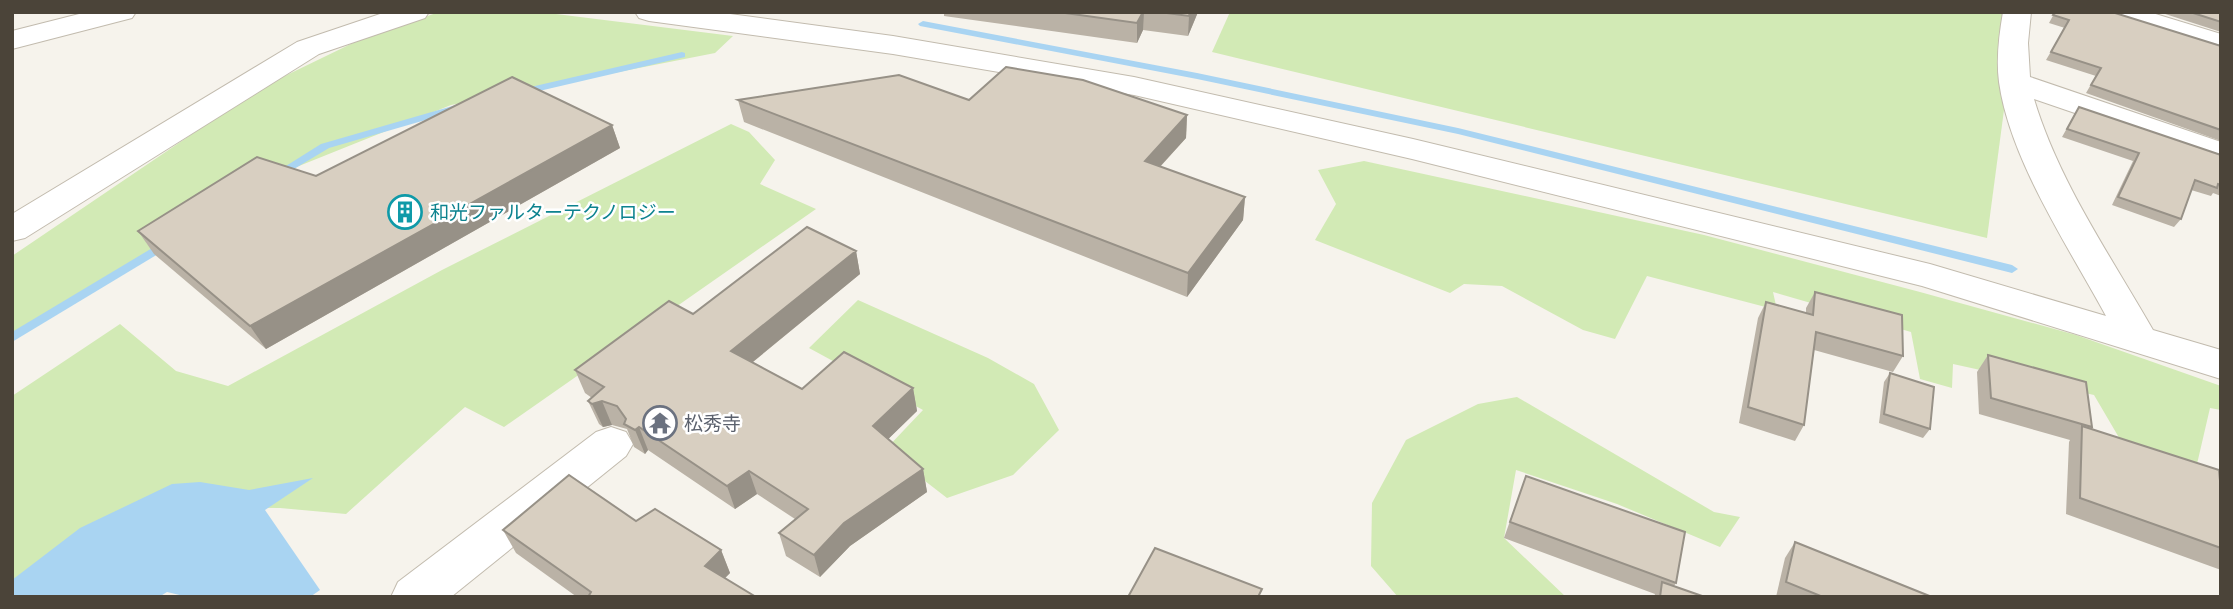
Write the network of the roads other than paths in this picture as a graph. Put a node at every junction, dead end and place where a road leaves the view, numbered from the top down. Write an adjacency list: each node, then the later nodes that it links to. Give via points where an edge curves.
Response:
1 (122, 12): 7 (street)
2 (327, 12): 9 (street)
3 (415, 12): 9 (street)
4 (649, 12): 13 (street, via 892,45 1134,86 1930,276)
5 (2017, 12): 10 (street, via 2011,39)
6 (2118, 12): 8 (street)
7 (12, 40)
8 (2221, 44)
9 (308, 48): 12 (street)
10 (2014, 82): 11 (street); 13 (street, via 2033,151)
11 (2221, 153)
12 (12, 230)
13 (2137, 337): 14 (street)
14 (2221, 365)
15 (611, 444): 16 (street)
16 (415, 597)

